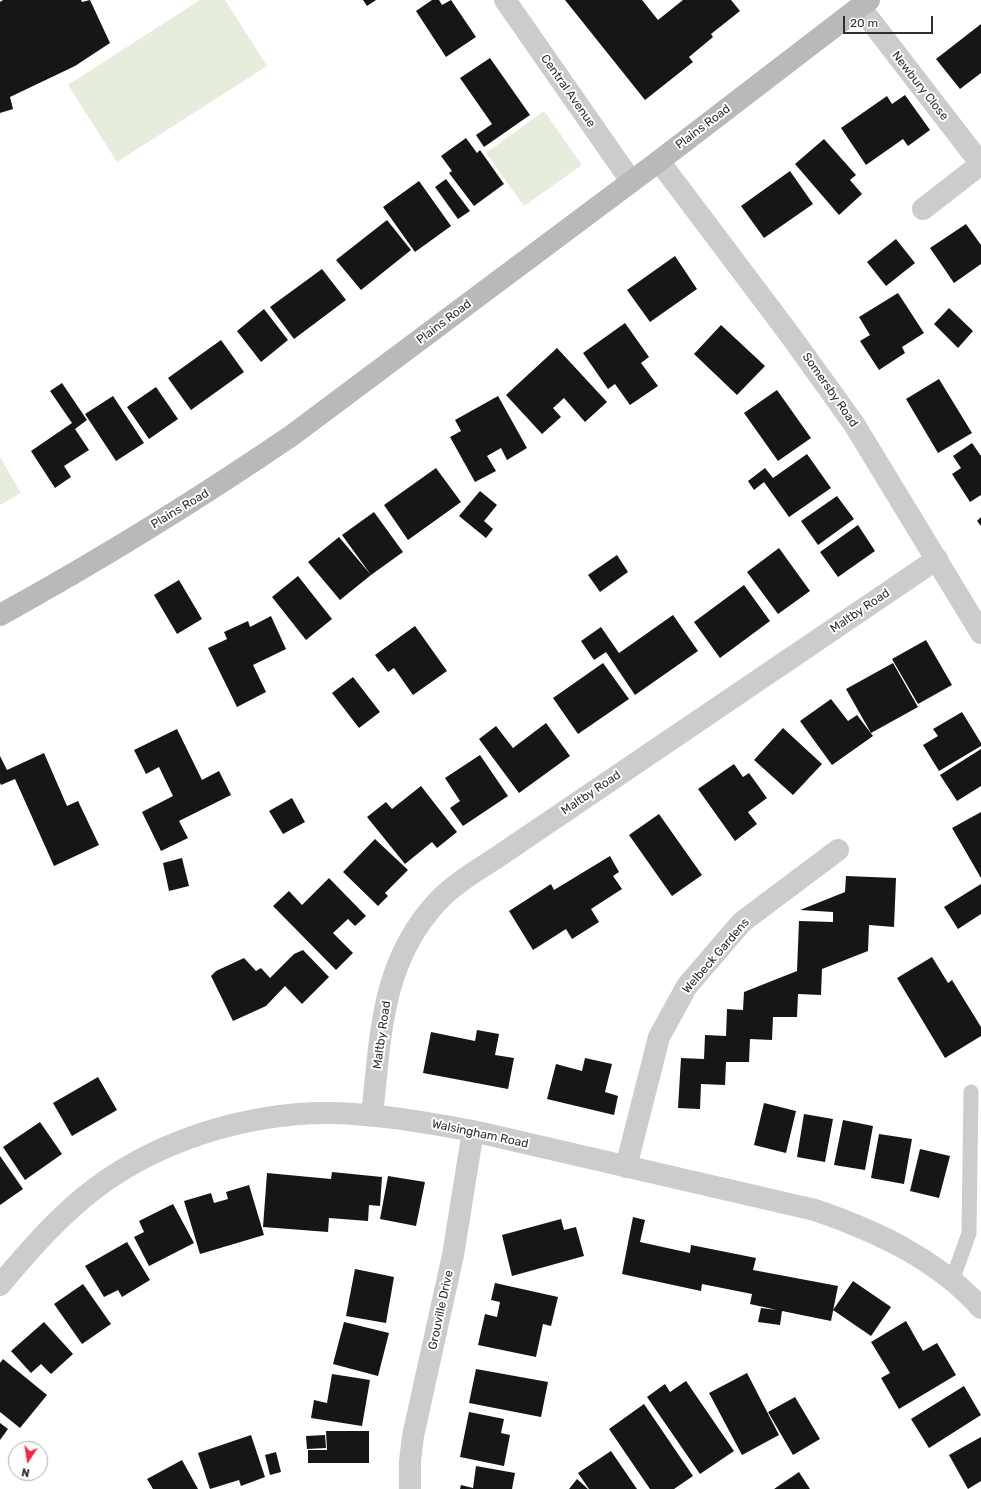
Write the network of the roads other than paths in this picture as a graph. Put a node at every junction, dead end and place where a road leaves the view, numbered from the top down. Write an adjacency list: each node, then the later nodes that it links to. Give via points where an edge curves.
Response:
1 (505, 0): 5 (street, Central Avenue)
2 (865, 4): 3 (main road, Plains Road); 4 (street, Newbury Close)
3 (659, 161): 5 (main road, Plains Road); 7 (street, Somersby Road, via 790,334 854,424)
4 (981, 164): 6 (street, Newbury Close)
5 (631, 182): 8 (main road, Plains Road, via 291,436 217,486)
6 (923, 209)
7 (937, 559): 9 (street, Somersby Road); 12 (street, Maltby Road, via 499,856 438,901 423,919 402,953 388,991)
8 (0, 615)
9 (981, 633)
10 (838, 850): 14 (street, Welbeck Gardens, via 742,922 686,986 658,1037)
11 (971, 1092): 15 (lane, via 969,1233)
12 (372, 1115): 13 (street, Walsingham Road); 16 (street, Walsingham Road, via 301,1114 253,1120 177,1142 112,1177 84,1197 35,1244)
13 (473, 1131): 14 (street, Walsingham Road); 18 (street, Grouville Drive, via 453,1255 413,1436)
14 (626, 1167): 15 (street, Walsingham Road, via 815,1210 886,1238 919,1257)
15 (952, 1281): 17 (street, Walsingham Road)
16 (0, 1285)
17 (981, 1308)
18 (410, 1489)

